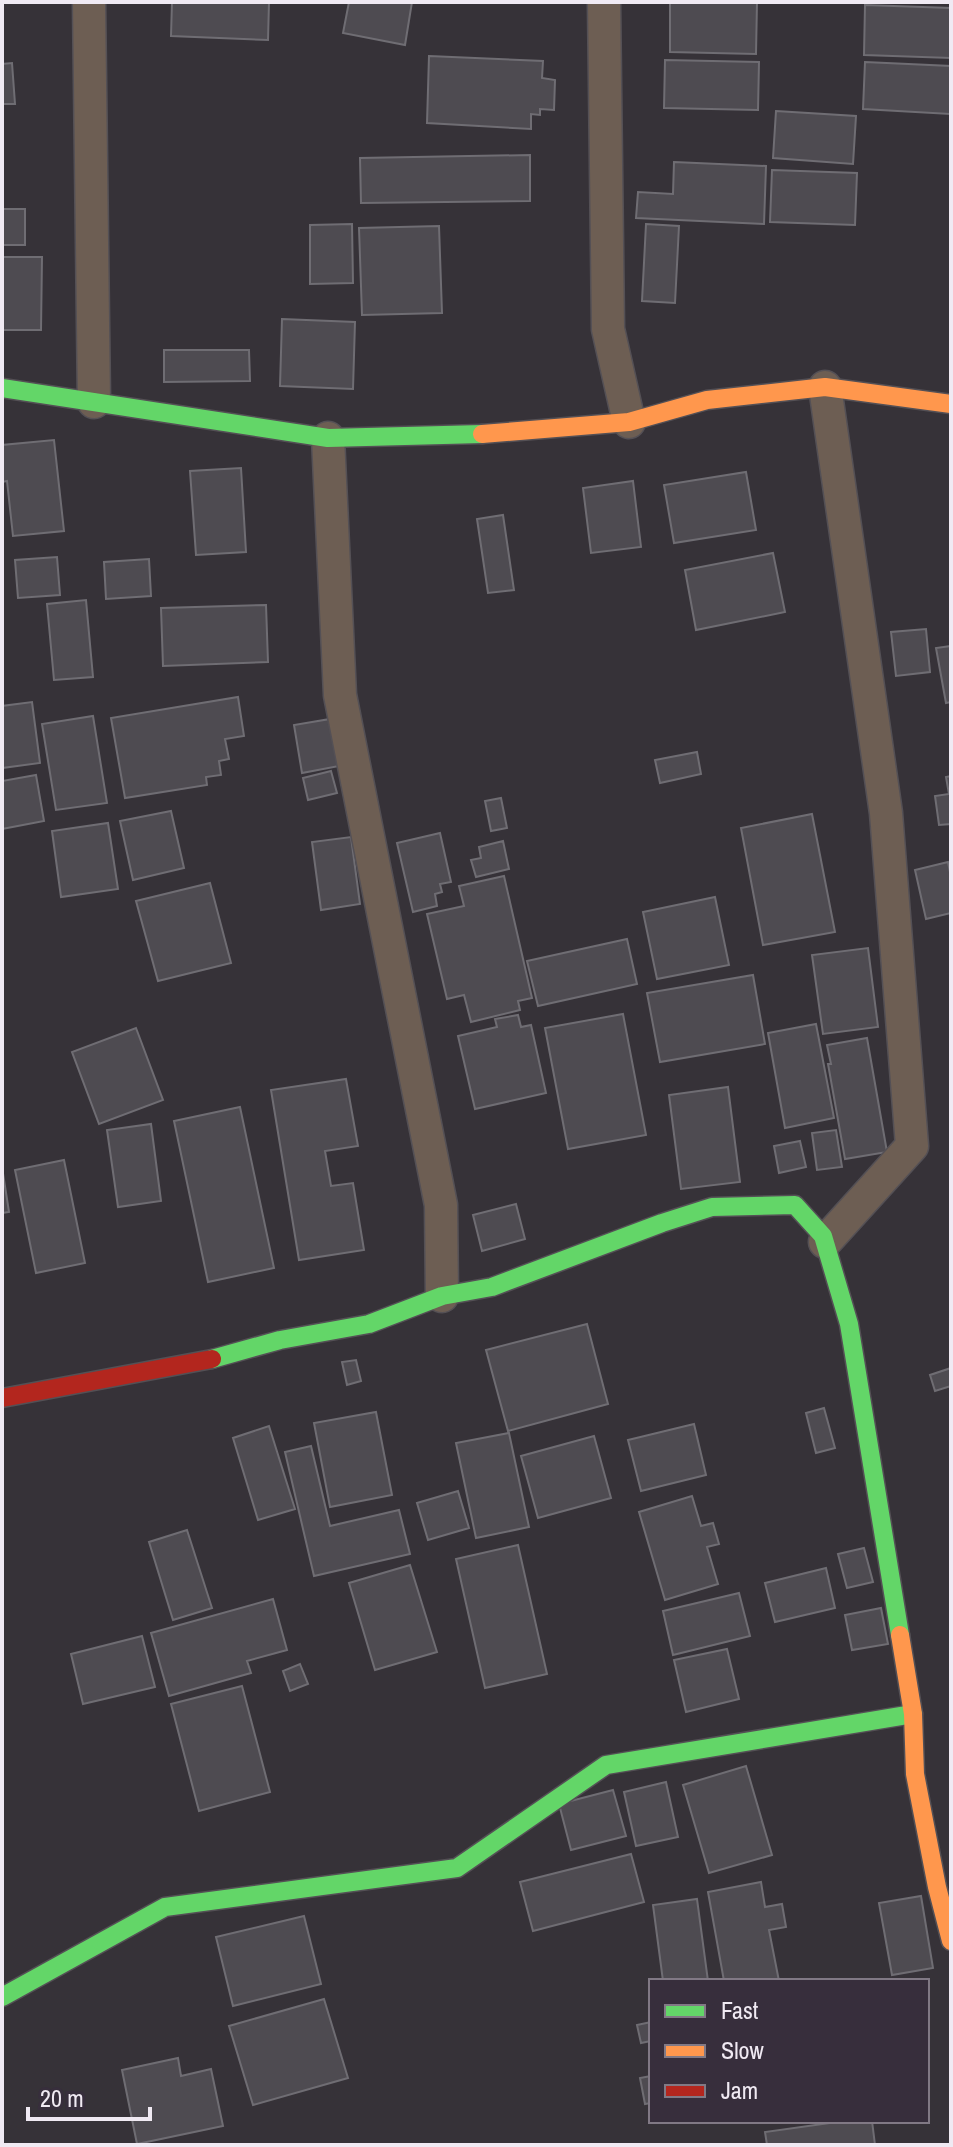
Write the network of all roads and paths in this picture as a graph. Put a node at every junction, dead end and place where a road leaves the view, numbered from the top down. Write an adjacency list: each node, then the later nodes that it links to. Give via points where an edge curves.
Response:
1 (89, 2): 5 (street)
2 (604, 2): 7 (street, via 608,329)
3 (825, 387): 6 (street); 7 (street, via 707,400); 9 (street, via 886,813 912,1146)
4 (2, 388): 5 (street)
5 (94, 402): 8 (street)
6 (951, 404)
7 (629, 422): 8 (street, via 507,433)
8 (328, 438): 10 (street, via 340,695 441,1205)
9 (825, 1242): 10 (street, via 795,1205 712,1207 492,1287); 12 (street, via 849,1324)
10 (442, 1296): 11 (street, via 369,1324)
11 (2, 1398)
12 (913, 1714): 13 (street, via 915,1774); 14 (street, via 606,1765 457,1868 165,1907)
13 (951, 1941)
14 (2, 1997)

